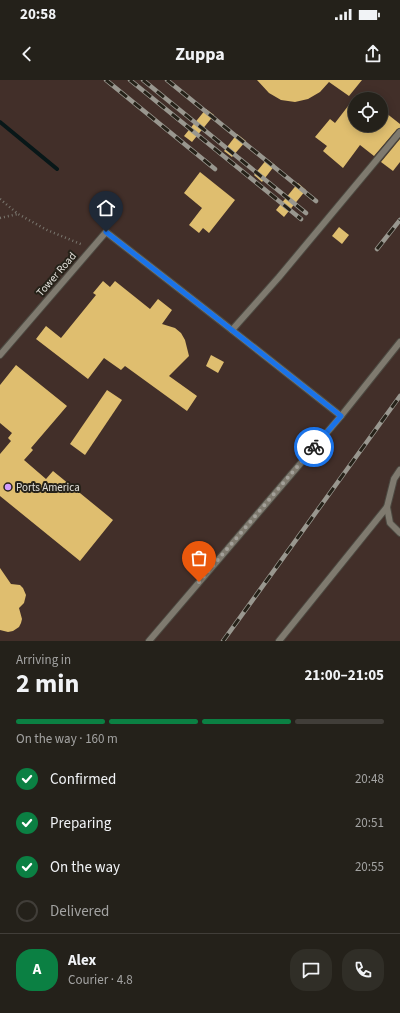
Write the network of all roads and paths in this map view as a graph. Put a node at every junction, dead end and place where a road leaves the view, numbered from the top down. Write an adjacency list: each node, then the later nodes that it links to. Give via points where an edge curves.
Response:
1 (400, 132): 6 (lane)
2 (0, 199): 3 (path)
3 (18, 214): 4 (path); 5 (path, via 46,230)
4 (0, 218)
5 (91, 248): 6 (lane, Tower Road, via 106,232); 8 (lane, Tower Road)
6 (232, 330): 9 (lane, Tower Road)
7 (400, 342): 9 (lane)
8 (0, 355)
9 (341, 416): 13 (lane)
10 (400, 470): 11 (lane, via 394,479)
11 (387, 507): 12 (lane, via 390,523); 14 (lane)
12 (400, 533)
13 (149, 641)
14 (279, 641)

